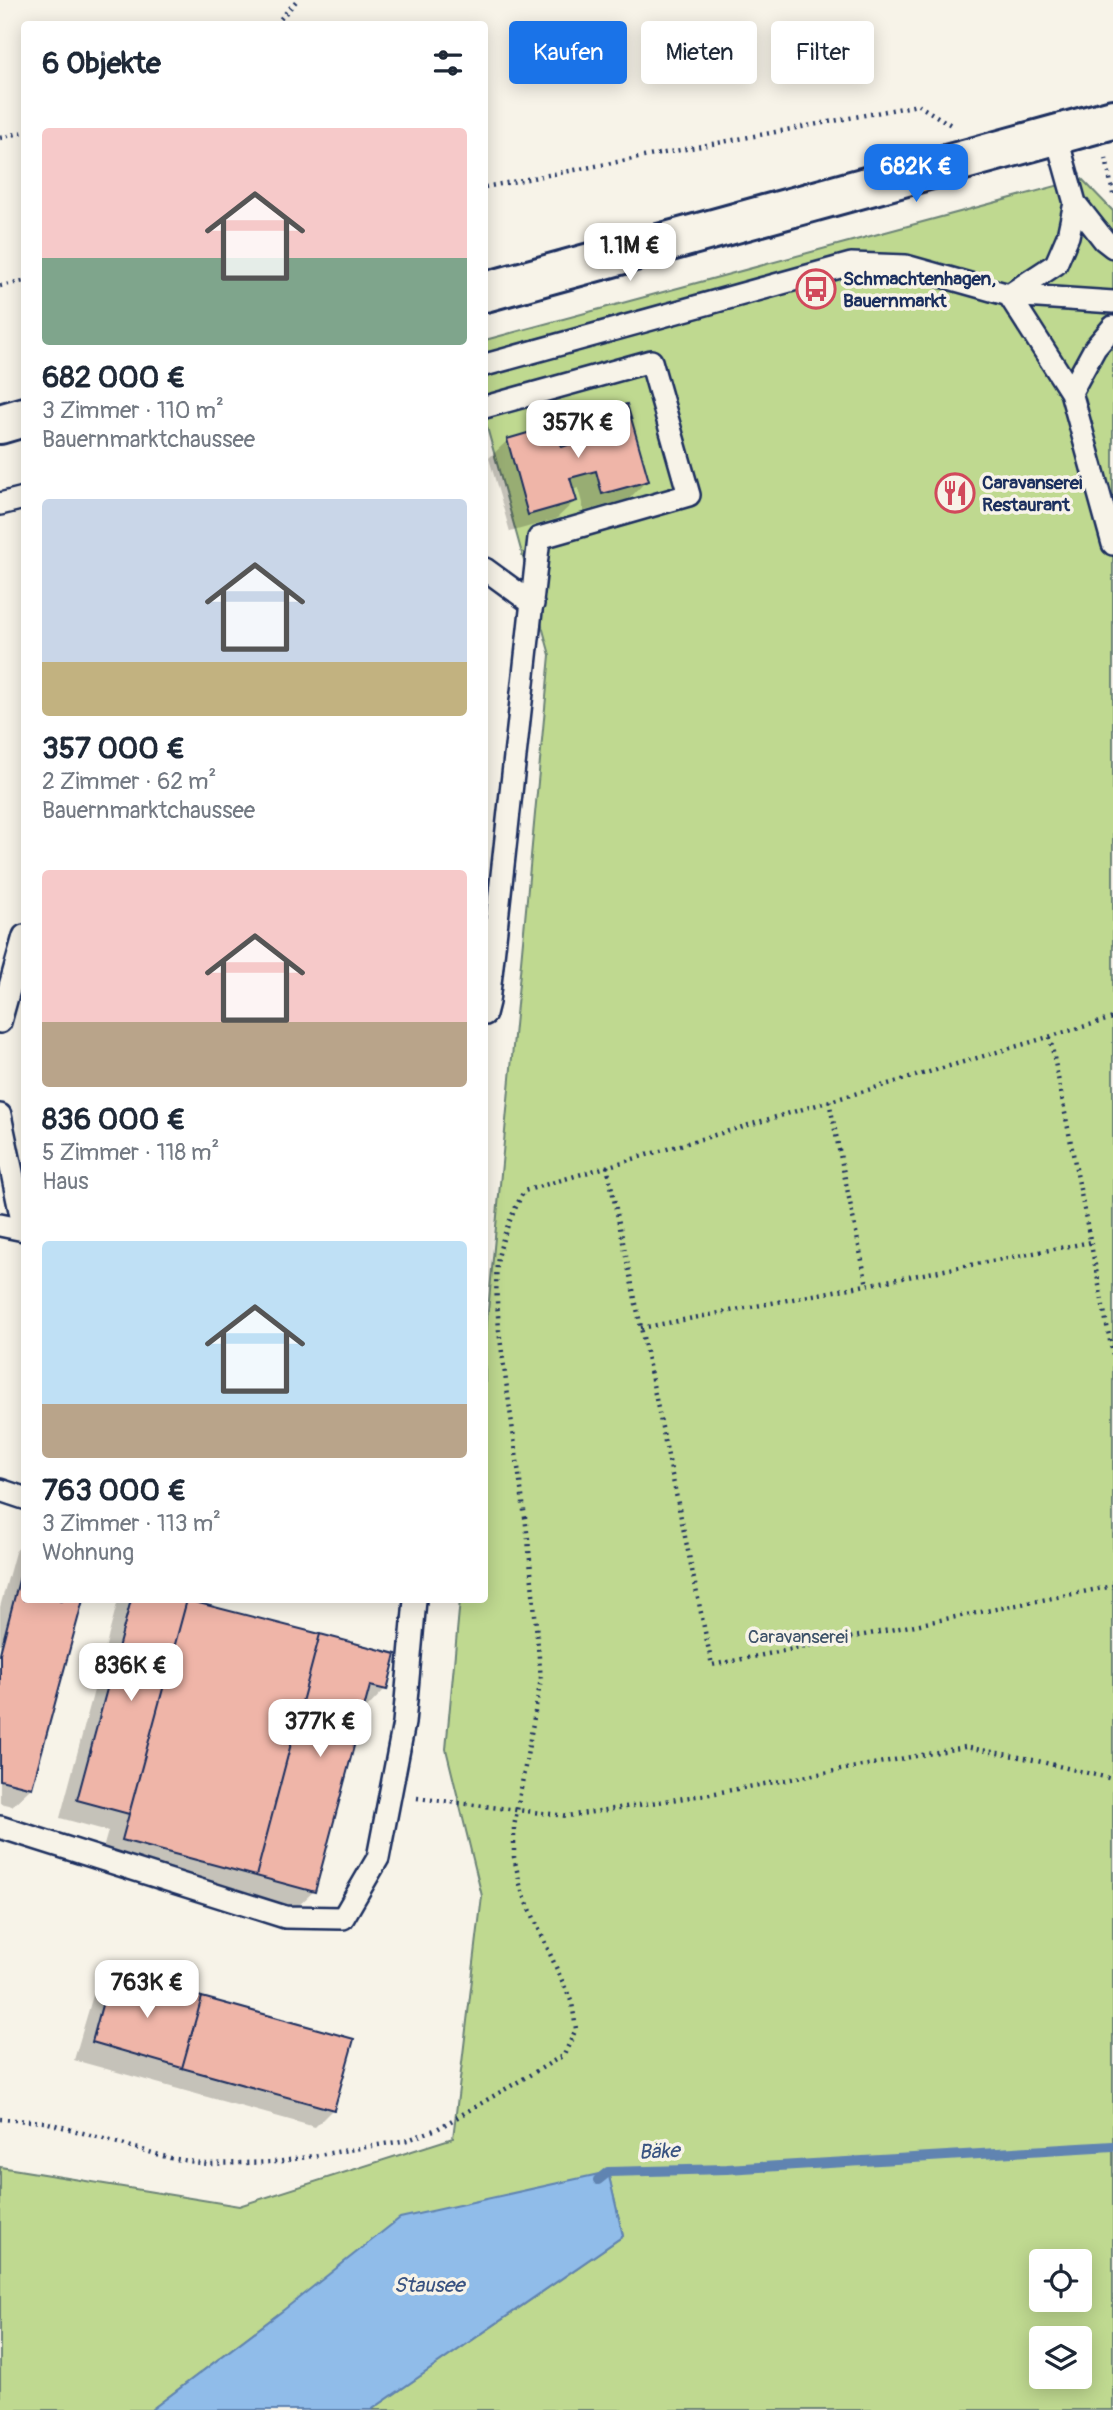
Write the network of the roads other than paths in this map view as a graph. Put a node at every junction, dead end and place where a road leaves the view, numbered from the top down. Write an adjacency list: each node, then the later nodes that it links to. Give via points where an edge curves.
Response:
1 (1109, 134): 2 (main road)
2 (1056, 135): 3 (lane); 5 (main road)
3 (1075, 204): 4 (lane); 6 (lane, via 1056,264)
4 (1113, 247)
5 (488, 291)
6 (1009, 295): 7 (lane); 9 (lane, via 906,266 851,264); 10 (lane)
7 (1113, 302)
8 (1113, 327): 10 (lane, via 1095,348)
9 (488, 364)
10 (1071, 392): 16 (lane)
11 (488, 406): 18 (lane, via 651,361 690,495 539,538)
12 (21, 418): 13 (main road)
13 (0, 424)
14 (21, 499): 15 (lane)
15 (0, 504)
16 (1113, 544)
17 (488, 571): 18 (lane)
18 (533, 604): 20 (lane)
19 (21, 947): 21 (lane)
20 (488, 1002)
21 (0, 1022)
22 (0, 1115): 23 (lane)
23 (21, 1216)
24 (0, 1225): 25 (lane)
25 (21, 1229)
26 (0, 1490): 27 (lane)
27 (21, 1497)
28 (415, 1603): 29 (lane, via 404,1723 378,1858 343,1918 285,1917)
29 (0, 1827)

